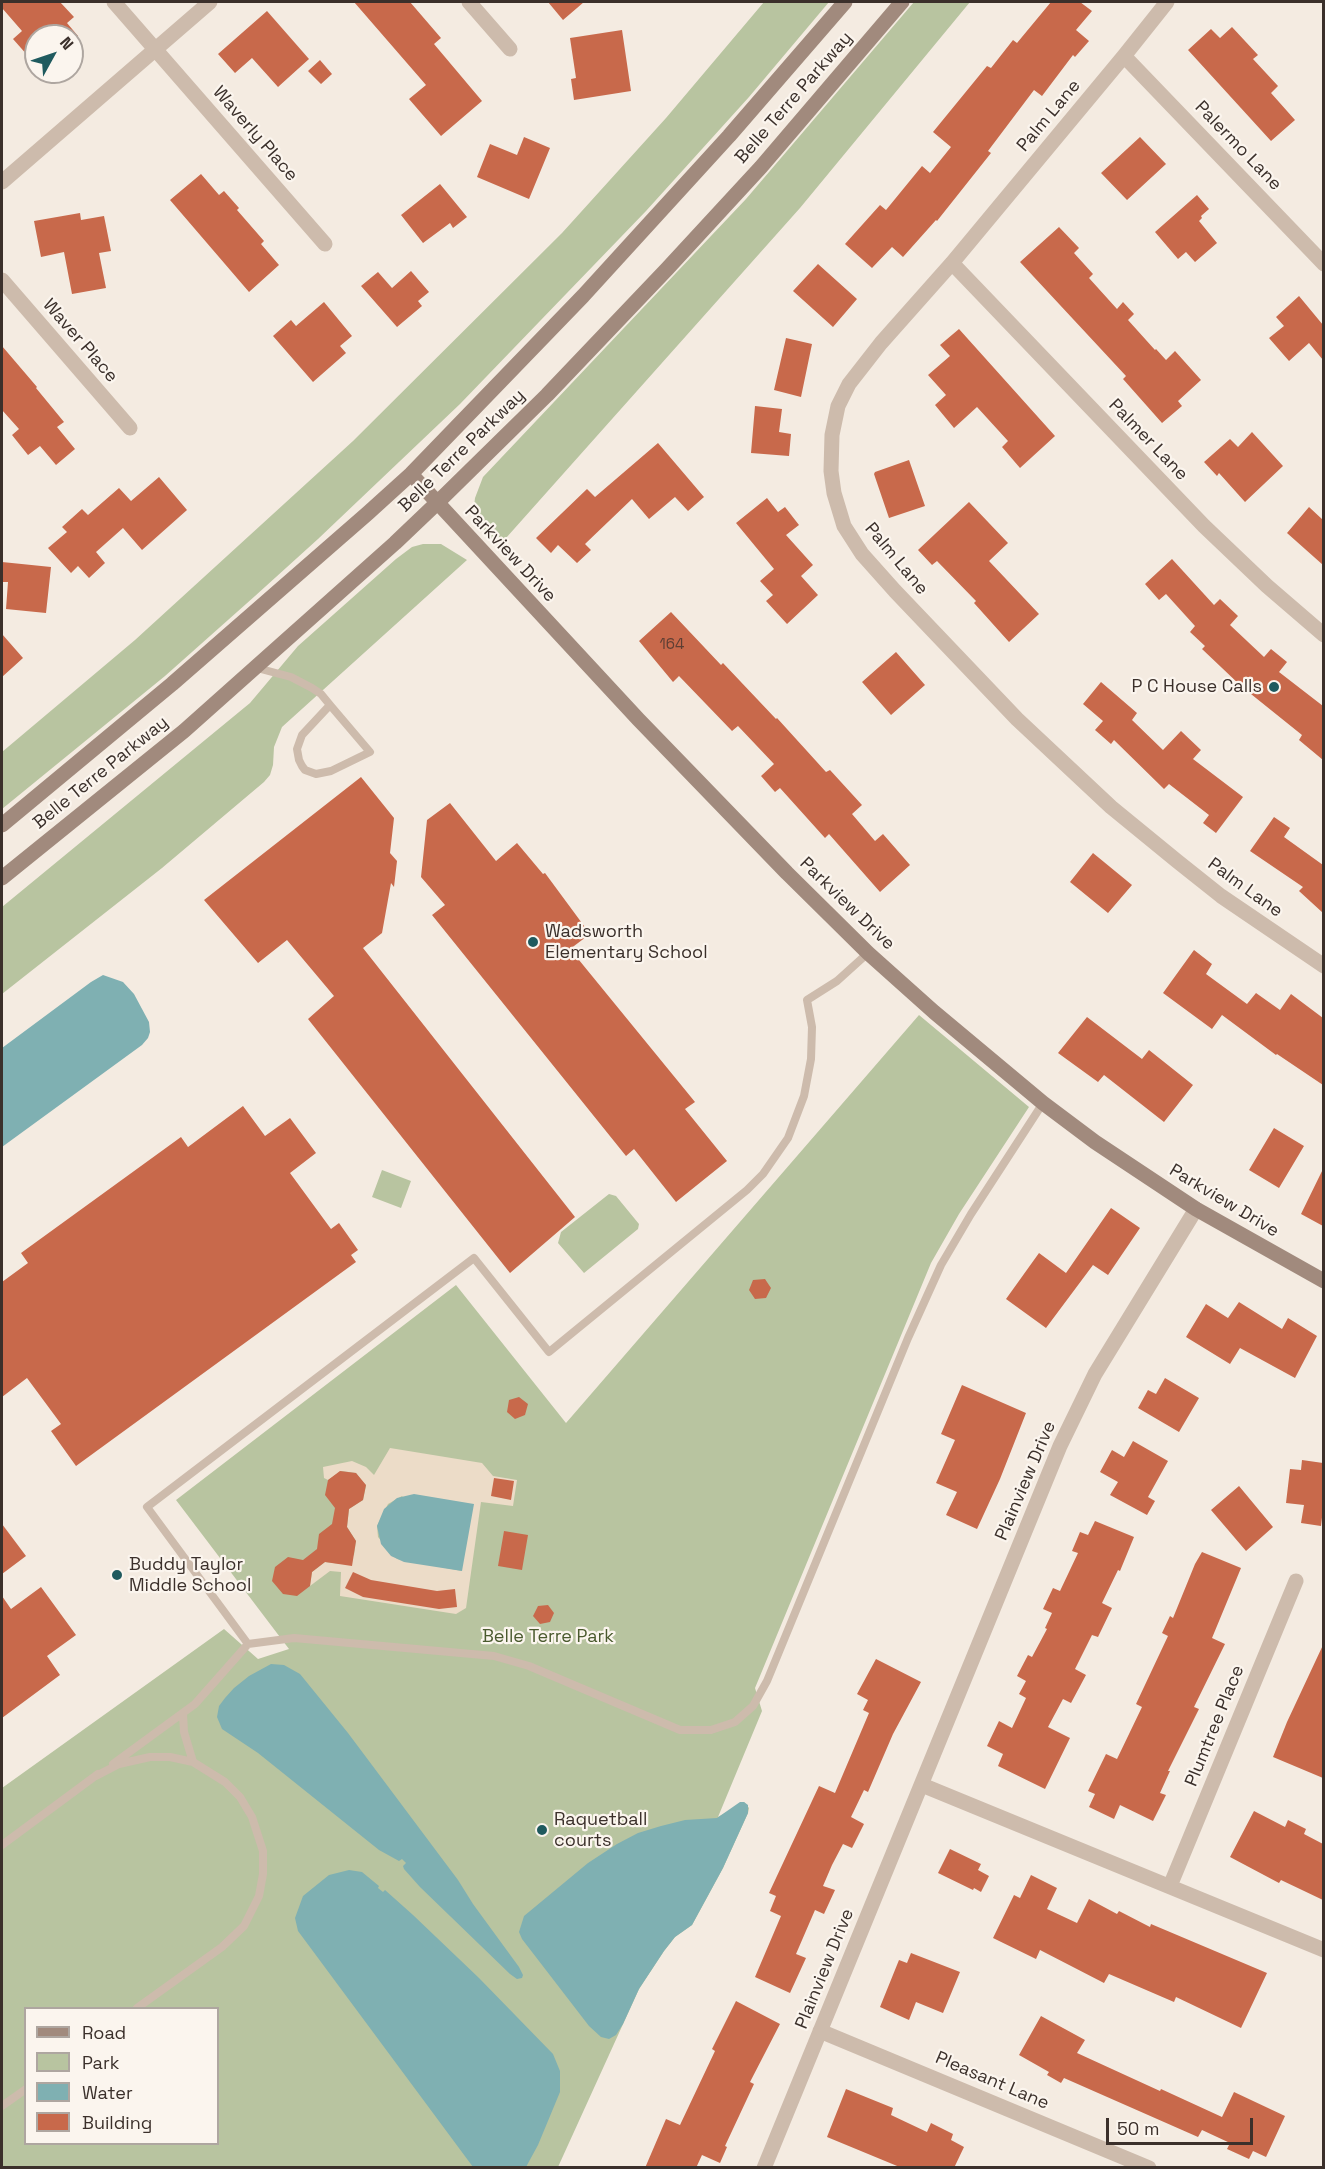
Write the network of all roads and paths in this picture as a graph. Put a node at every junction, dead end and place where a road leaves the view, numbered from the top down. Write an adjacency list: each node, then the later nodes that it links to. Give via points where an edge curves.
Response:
1 (114, 2): 7 (street, Waverly Place)
2 (210, 2): 7 (street)
3 (469, 2): 8 (street)
4 (845, 2): 16 (main road, Belle Terre Parkway, via 583,296)
5 (902, 2): 17 (main road, Belle Terre Parkway, via 668,269)
6 (1167, 2): 9 (street, Palm Lane)
7 (155, 49): 10 (street); 11 (street, Waverly Place)
8 (510, 49)
9 (1124, 56): 12 (street, Palm Lane); 13 (street, Palermo Lane)
10 (2, 182)
11 (325, 244)
12 (951, 263): 18 (street, Palmer Lane, via 1203,526); 24 (street, Palm Lane, via 875,350 838,406 831,471 844,526 862,554 895,591 1064,764 1197,877)
13 (1323, 264)
14 (2, 280): 15 (street, Waver Place)
15 (130, 428)
16 (411, 474): 17 (main road, Parkview Drive); 21 (main road, Belle Terre Parkway, via 172,684)
17 (437, 504): 19 (main road, Belle Terre Parkway); 23 (main road, Parkview Drive, via 638,719)
18 (1323, 635)
19 (257, 668): 20 (lane, via 303,682); 22 (main road, Belle Terre Parkway)
20 (330, 705): 20 (lane, via 298,743 297,754 305,770 316,774 370,752)
21 (2, 825)
22 (2, 878)
23 (868, 953): 25 (main road, Parkview Drive); 29 (lane, via 837,981 807,999 812,1059 804,1096 788,1138 770,1165 747,1190 549,1352 474,1258 147,1507)
24 (1323, 966)
25 (1043, 1103): 26 (main road, Parkview Drive); 29 (lane, via 941,1265 767,1681 753,1706 735,1722 711,1730 675,1729 529,1666 494,1656 294,1638)
26 (1196, 1209): 27 (main road, Parkview Drive); 33 (street, Plainview Drive, via 1095,1374 1060,1446)
27 (1323, 1281)
28 (1296, 1581): 35 (street, Plumtree Place)
29 (248, 1644): 30 (lane, via 206,1694)
30 (183, 1714): 31 (lane); 32 (lane)
31 (193, 1762): 32 (lane, via 150,1757 119,1764); 37 (lane, via 233,1789 252,1816 263,1851 261,1886 250,1917 238,1933)
32 (96, 1776): 34 (lane)
33 (922, 1785): 35 (street); 38 (street, Plainview Drive)
34 (2, 1845)
35 (1170, 1886): 36 (street)
36 (1323, 1950)
37 (138, 2007)
38 (820, 2031): 41 (street, Plainview Drive); 42 (street, Pleasant Lane)
39 (24, 2090): 40 (lane)
40 (2, 2106)
41 (764, 2168)
42 (1149, 2168)

